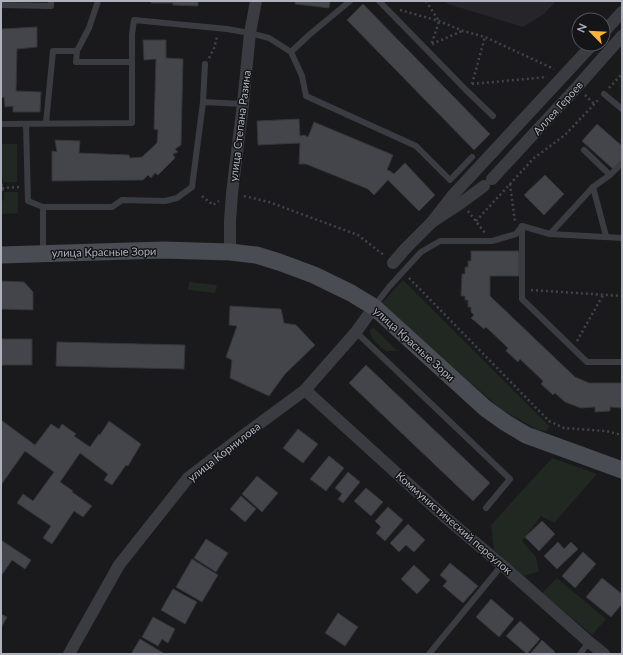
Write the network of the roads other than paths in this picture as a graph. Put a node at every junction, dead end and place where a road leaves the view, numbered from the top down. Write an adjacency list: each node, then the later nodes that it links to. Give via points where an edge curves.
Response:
1 (51, 1): 6 (lane, via 51,6)
2 (98, 1): 11 (lane, via 89,28)
3 (256, 1): 9 (street, улица Степана Разина)
4 (350, 1): 12 (lane)
5 (379, 1): 20 (lane)
6 (1, 5)
7 (622, 12): 8 (street)
8 (611, 24)
9 (250, 33): 12 (lane, via 269,38); 14 (lane, via 134,20); 18 (street, улица Степана Разина)
10 (622, 36): 30 (street, Аллея Героев, via 488,182)
11 (77, 51): 14 (lane, via 76,62); 21 (lane, via 53,51)
12 (290, 52): 25 (lane, via 302,76 306,96 416,146 450,180)
13 (586, 52): 30 (street, via 453,195)
14 (132, 62): 21 (lane, via 132,123)
15 (206, 64): 17 (lane)
16 (604, 94): 19 (lane)
17 (203, 102): 18 (lane); 29 (lane, via 192,186 178,198 165,201 122,200 112,207)
18 (243, 104): 35 (street, улица Степана Разина, via 232,193)
19 (622, 109)
20 (493, 116)
21 (46, 123): 23 (lane)
22 (1, 124): 23 (lane)
23 (26, 124): 29 (lane, via 28,201)
24 (584, 150): 27 (lane)
25 (472, 156)
26 (622, 163): 27 (lane)
27 (610, 175): 28 (lane)
28 (593, 186): 32 (lane); 33 (lane)
29 (43, 207): 36 (lane)
30 (432, 222): 38 (street)
31 (522, 226): 32 (lane); 39 (lane, via 516,234 492,241 440,242 421,252); 41 (lane, via 522,299 587,362)
32 (550, 234): 33 (lane)
33 (606, 236): 34 (lane)
34 (622, 238)
35 (230, 252): 36 (main road, улица Красные Зори, via 163,250); 39 (main road, улица Красные Зори, via 256,255 280,262 314,275)
36 (43, 254): 37 (main road, улица Красные Зори)
37 (1, 255)
38 (393, 263)
39 (374, 307): 40 (street, улица Корнилова); 43 (main road, улица Красные Зори, via 485,408 506,423 526,435)
40 (356, 332): 42 (street, улица Корнилова); 44 (lane, via 510,479)
41 (622, 362)
42 (306, 390): 45 (street, Коммунистический переулок); 47 (street, улица Корнилова, via 188,478 119,565)
43 (622, 470)
44 (486, 508)
45 (502, 566): 46 (street, Коммунистический переулок); 48 (lane)
46 (589, 642): 49 (lane); 50 (street, Коммунистический переулок)
47 (69, 654)
48 (429, 654)
49 (580, 654)
50 (604, 654)

